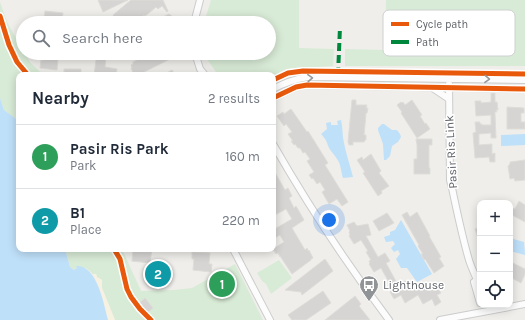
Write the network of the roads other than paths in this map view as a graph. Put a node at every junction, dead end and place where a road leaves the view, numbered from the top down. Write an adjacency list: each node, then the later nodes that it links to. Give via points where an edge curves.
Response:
1 (200, 0): 2 (street)
2 (196, 16)
3 (197, 60): 4 (street)
4 (202, 72)
5 (449, 79): 6 (street, one-way to 6); 7 (street, one-way to 5, via 308,77); 9 (street, Pasir Ris Link)
6 (525, 80)
7 (276, 87)
8 (432, 88): 9 (street); 12 (street, via 307,85); 13 (street)
9 (449, 88): 10 (street); 13 (street, Pasir Ris Link)
10 (461, 88): 11 (street); 13 (street)
11 (525, 89)
12 (276, 97)
13 (449, 99): 16 (street, Pasir Ris Link, via 450,180)
14 (276, 149): 23 (street, via 331,239)
15 (235, 252): 22 (street)
16 (473, 270): 17 (street, Pasir Ris Link); 18 (street, Pasir Ris Link, via 472,277)
17 (477, 279)
18 (477, 291)
19 (525, 304): 20 (street)
20 (513, 305)
21 (480, 308): 24 (street)
22 (270, 320)
23 (389, 320)
24 (440, 320)

